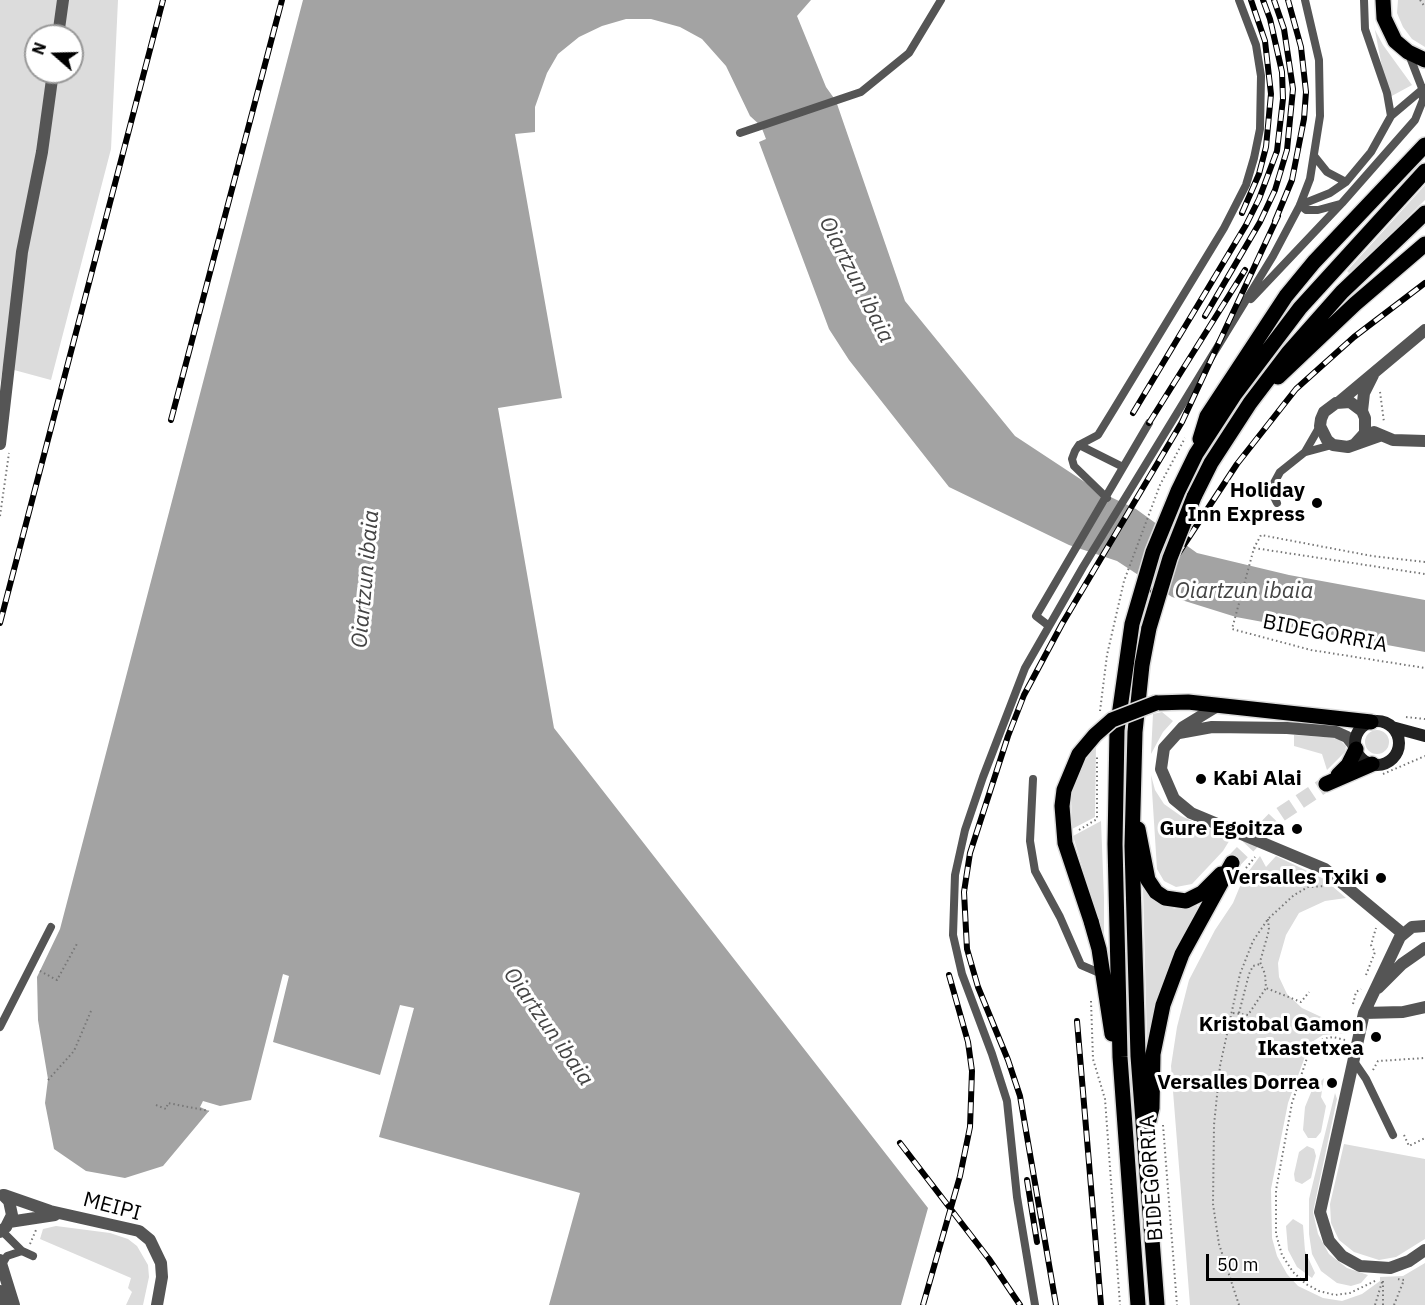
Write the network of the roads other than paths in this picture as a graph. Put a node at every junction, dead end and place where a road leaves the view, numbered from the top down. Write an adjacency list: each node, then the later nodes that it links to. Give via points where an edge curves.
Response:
1 (63, 0): 7 (street)
2 (941, 0): 13 (lane, via 909,53 861,92)
3 (1239, 0): 34 (lane, via 1256,45 1261,92 1260,129 1246,185 1114,410 1098,435)
4 (1305, 0): 15 (lane, via 1320,81)
5 (1364, 0): 12 (lane, via 1365,29)
6 (1383, 0): 8 (main road, via 1388,29)
7 (60, 24)
8 (1408, 52): 9 (main road); 11 (lane)
9 (1425, 60)
10 (51, 84): 32 (street, via 22,252)
11 (1424, 88): 12 (lane); 18 (lane, via 1415,120)
12 (1391, 116): 17 (lane, via 1371,152)
13 (740, 133)
14 (1425, 144): 36 (main road, via 1286,296 1207,416)
15 (1315, 157): 17 (lane, via 1327,172); 19 (lane)
16 (1425, 171): 36 (main road, via 1273,340)
17 (1346, 182): 19 (lane)
18 (1342, 203): 19 (lane, via 1318,210 1306,210); 22 (lane)
19 (1300, 205): 22 (lane)
20 (1425, 213): 26 (main road, via 1315,321)
21 (1423, 247): 26 (main road, via 1355,304)
22 (1240, 311): 40 (lane)
23 (1425, 330): 24 (street)
24 (1374, 371): 25 (street); 27 (street, via 1364,393)
25 (1340, 402): 27 (street, via 1350,402); 29 (street, via 1324,412)
26 (1250, 403): 50 (main road, bridge, via 1194,497 1149,628 1134,732)
27 (1362, 411): 30 (street)
28 (1149, 423): 37 (lane)
29 (1320, 426): 33 (street); 35 (lane)
30 (1377, 429): 31 (street, via 1393,440); 33 (street, via 1347,447)
31 (1425, 441)
32 (0, 444)
33 (1333, 445): 35 (lane)
34 (1079, 446): 37 (lane); 38 (lane, via 1072,459 1074,466)
35 (1305, 452): 39 (lane, via 1280,472 1272,493)
36 (1196, 454): 59 (main road, via 1153,552 1124,663 1115,784)
37 (1123, 467): 38 (lane)
38 (1106, 499): 40 (lane, via 1036,616)
39 (1277, 503)
40 (1048, 626): 74 (lane, via 1025,668 983,777 961,848 953,904 953,936 962,974 1007,1101 1017,1197)
41 (1219, 705): 42 (main road); 44 (street, via 1194,718); 55 (main road, bridge, via 1155,703 1112,720 1079,754 1064,790 1065,843 1091,921)
42 (1371, 722): 43 (main road, via 1380,721); 46 (main road, via 1360,729)
43 (1391, 727): 45 (main road); 47 (main road, via 1398,741)
44 (1173, 736): 46 (street, via 1202,727 1287,728 1336,732); 53 (street, via 1164,748 1161,769 1168,789 1181,807 1325,869)
45 (1425, 736): 47 (main road)
46 (1356, 748): 48 (main road, via 1362,759); 48 (main road, via 1345,769 1326,784)
47 (1396, 752): 48 (main road, via 1384,764)
48 (1372, 764)
49 (1034, 779): 55 (lane, via 1030,841 1035,871 1080,965)
50 (1132, 807): 62 (main road, via 1135,987); 62 (main road, via 1148,880 1165,898 1186,901 1202,893 1232,863 1182,954 1163,1005 1153,1054 1152,1108)
51 (1425, 926): 53 (street, via 1412,927)
52 (51, 927): 58 (lane)
53 (1401, 935): 54 (street, via 1400,951 1407,955); 57 (street)
54 (1420, 951): 57 (street, via 1389,975)
55 (1097, 972): 59 (main road)
56 (1425, 1007): 57 (street, via 1403,1012)
57 (1361, 1008): 60 (street)
58 (0, 1028)
59 (1120, 1057): 75 (main road)
60 (1352, 1059): 61 (lane); 66 (street, via 1321,1202 1324,1232 1342,1256 1369,1268 1399,1265)
61 (1393, 1135)
62 (1144, 1138): 76 (main road)
63 (2, 1194): 64 (street, MEIPI); 65 (street, via 11,1208)
64 (66, 1215): 65 (street, MEIPI); 73 (street, MEIPI, via 127,1227 150,1240 161,1263)
65 (4, 1228): 67 (lane)
66 (1425, 1250)
67 (22, 1251): 68 (lane); 69 (lane, via 7,1256)
68 (33, 1256)
69 (1, 1263): 72 (street)
70 (0, 1291): 71 (street)
71 (3, 1305)
72 (14, 1305)
73 (157, 1305)
74 (1035, 1305)
75 (1138, 1305)
76 (1156, 1305)

